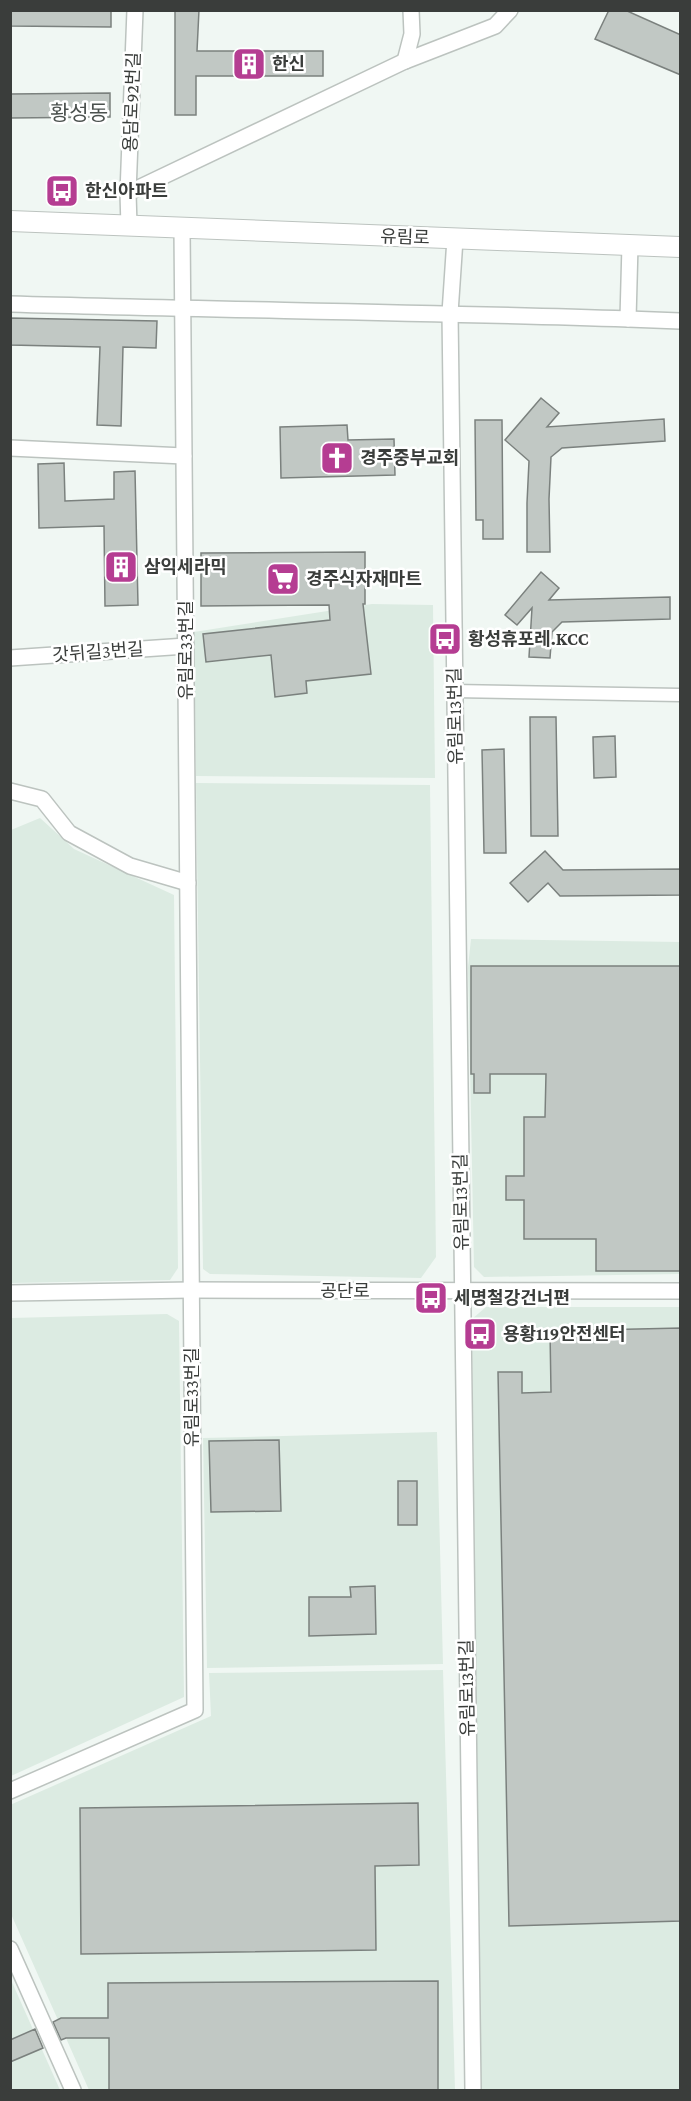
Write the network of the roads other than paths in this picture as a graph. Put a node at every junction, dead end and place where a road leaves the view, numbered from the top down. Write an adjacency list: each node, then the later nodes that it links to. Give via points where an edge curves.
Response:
1 (135, 10): 5 (street, 용담로92번길)
2 (411, 10): 4 (street, via 412,34)
3 (510, 10): 4 (street, via 495,26)
4 (405, 61): 5 (street)
5 (128, 193): 7 (street)
6 (10, 221): 7 (street, 유림로)
7 (129, 226): 8 (street, 유림로)
8 (182, 229): 9 (street, 유림로); 13 (street, 유림로33번길)
9 (455, 239): 10 (street, 유림로); 14 (street, 유림로13번길)
10 (630, 245): 11 (street, 유림로); 15 (street)
11 (681, 247)
12 (10, 304): 13 (street)
13 (183, 309): 14 (street); 18 (street, 유림로33번길)
14 (450, 313): 15 (street); 21 (street, 유림로13번길)
15 (628, 320): 16 (street)
16 (681, 321)
17 (10, 448): 18 (street)
18 (184, 456): 19 (street, 유림로33번길)
19 (186, 646): 20 (street, 갓뒤길3번길); 24 (street, 유림로33번길)
20 (10, 658)
21 (454, 691): 22 (street); 26 (street, 유림로13번길)
22 (681, 695)
23 (10, 791): 24 (street, via 42,799 69,833 130,866)
24 (188, 884): 25 (street, 유림로33번길)
25 (191, 1290): 26 (street, 공단로); 28 (street, 공단로); 29 (street, 유림로33번길, via 195,1710)
26 (462, 1291): 27 (street, 공단로); 32 (street, 유림로13번길)
27 (681, 1291)
28 (10, 1293)
29 (10, 1791)
30 (10, 1948): 31 (street)
31 (73, 2091)
32 (472, 2091)

